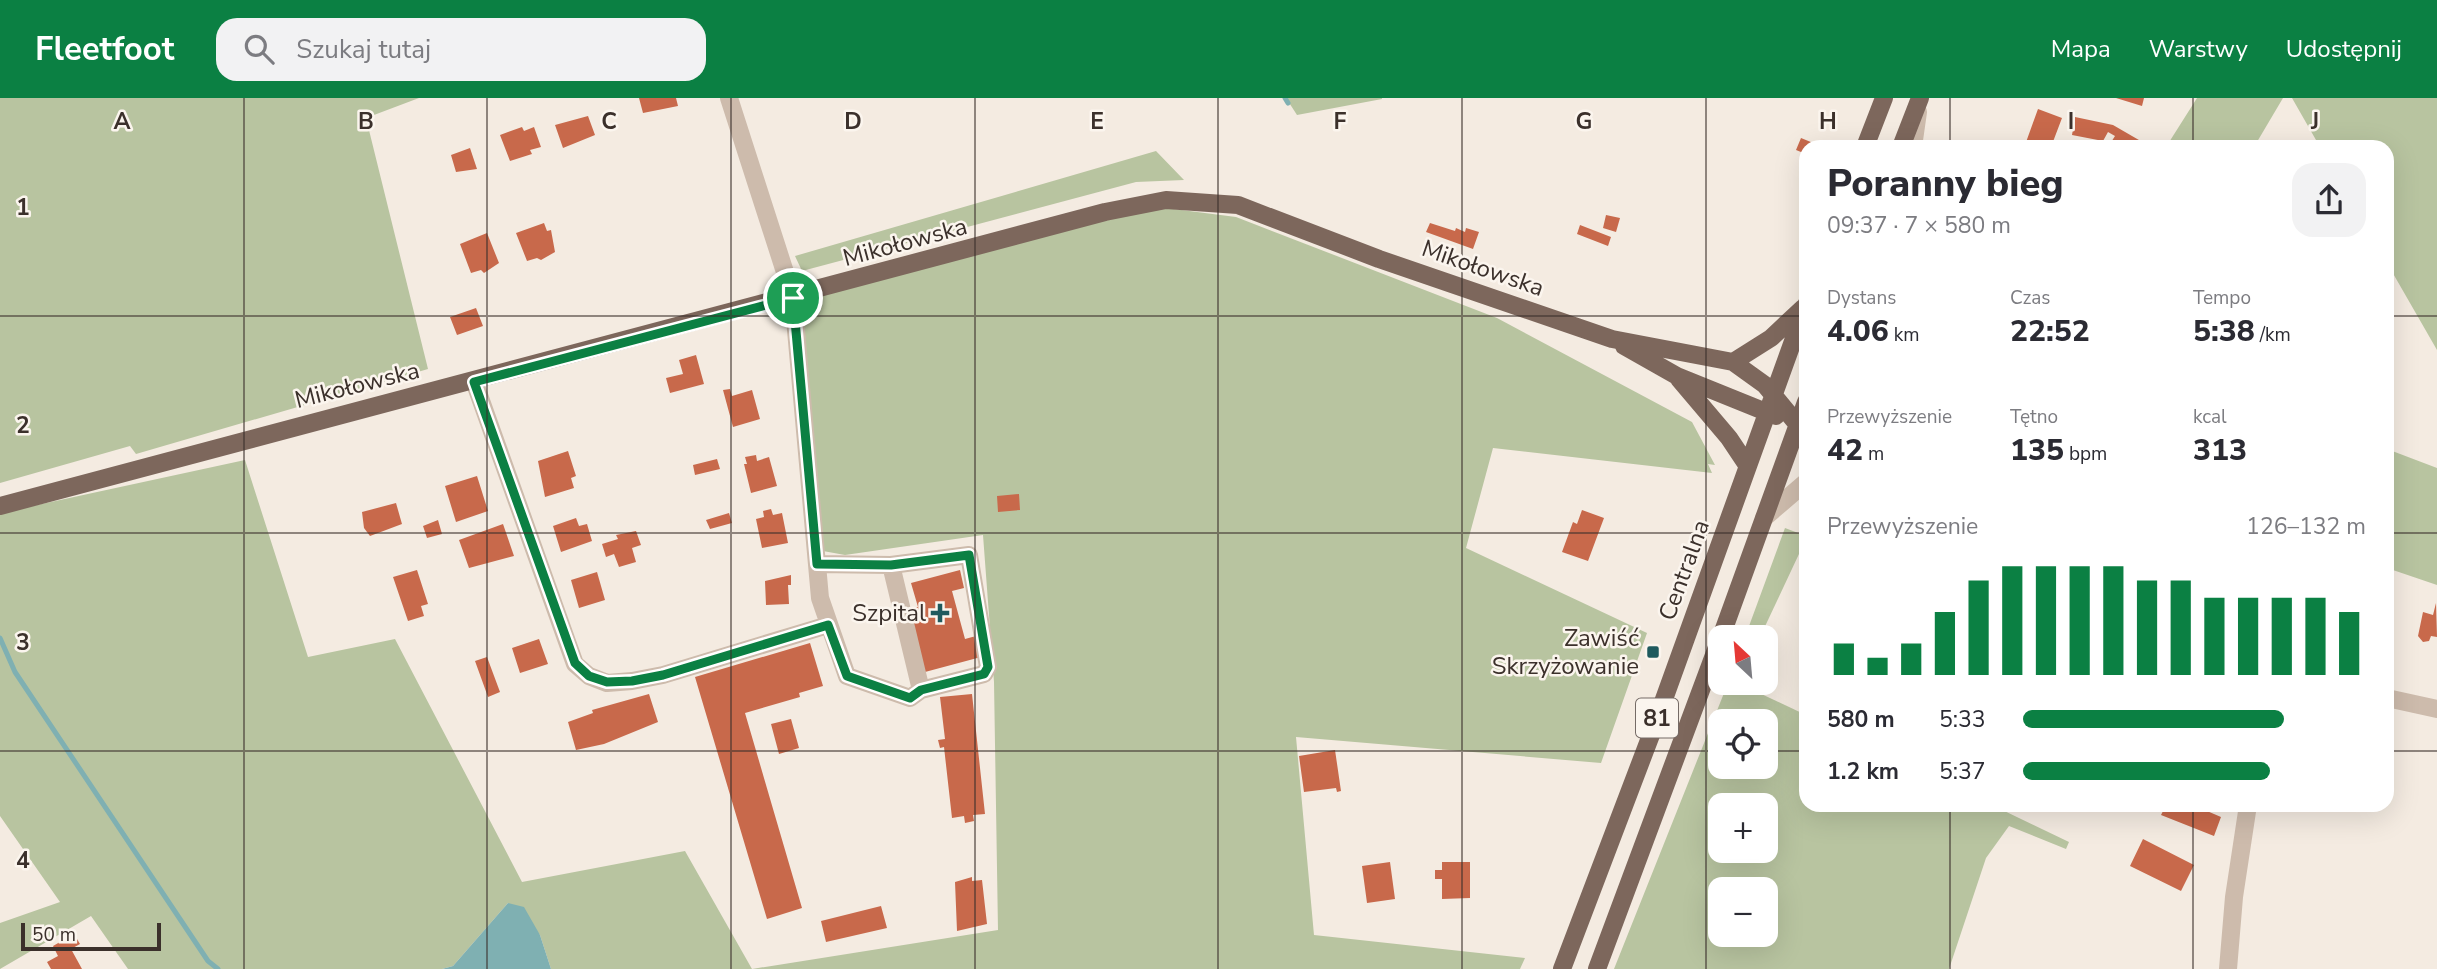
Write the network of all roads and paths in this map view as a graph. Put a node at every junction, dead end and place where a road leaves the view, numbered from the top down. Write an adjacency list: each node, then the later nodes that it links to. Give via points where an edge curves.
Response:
1 (729, 98): 7 (street)
2 (1884, 98): 4 (main road)
3 (1920, 98): 5 (main road); 6 (street)
4 (1868, 140)
5 (1904, 140)
6 (1914, 140)
7 (793, 298): 10 (main road, Mikołowska, via 1105,212 1166,200 1204,201 1238,205); 13 (main road, Mikołowska); 23 (street)
8 (1799, 312): 11 (main road, via 1771,338)
9 (1799, 324): 14 (main road, Centralna / 81)
10 (1612, 339): 11 (main road, Mikołowska); 12 (main road, Mikołowska)
11 (1733, 362): 14 (main road, Mikołowska)
12 (1677, 376): 15 (main road, Mikołowska); 19 (main road)
13 (474, 382): 21 (main road, Mikołowska); 25 (street, via 575,663 589,676 607,682 663,675)
14 (1773, 395): 15 (main road, Centralna / 81); 16 (main road, Mikołowska)
15 (1767, 413): 17 (main road, Mikołowska); 19 (main road, Centralna / 81)
16 (1799, 424)
17 (1799, 426)
18 (1799, 434): 22 (main road, 81)
19 (1747, 465): 32 (main road, Centralna / 81)
20 (1799, 488): 22 (street)
21 (0, 506)
22 (1764, 518): 26 (main road, 81)
23 (817, 564): 24 (street); 25 (street)
24 (891, 565): 28 (street); 28 (street, via 969,555 988,667 984,674)
25 (828, 625): 28 (street, via 847,676 910,698)
26 (1726, 625)
27 (1708, 673): 33 (main road, 81)
28 (921, 690)
29 (2394, 700): 30 (street)
30 (2437, 709)
31 (2247, 812): 34 (street)
32 (1562, 969)
33 (1597, 969)
34 (2228, 969)

